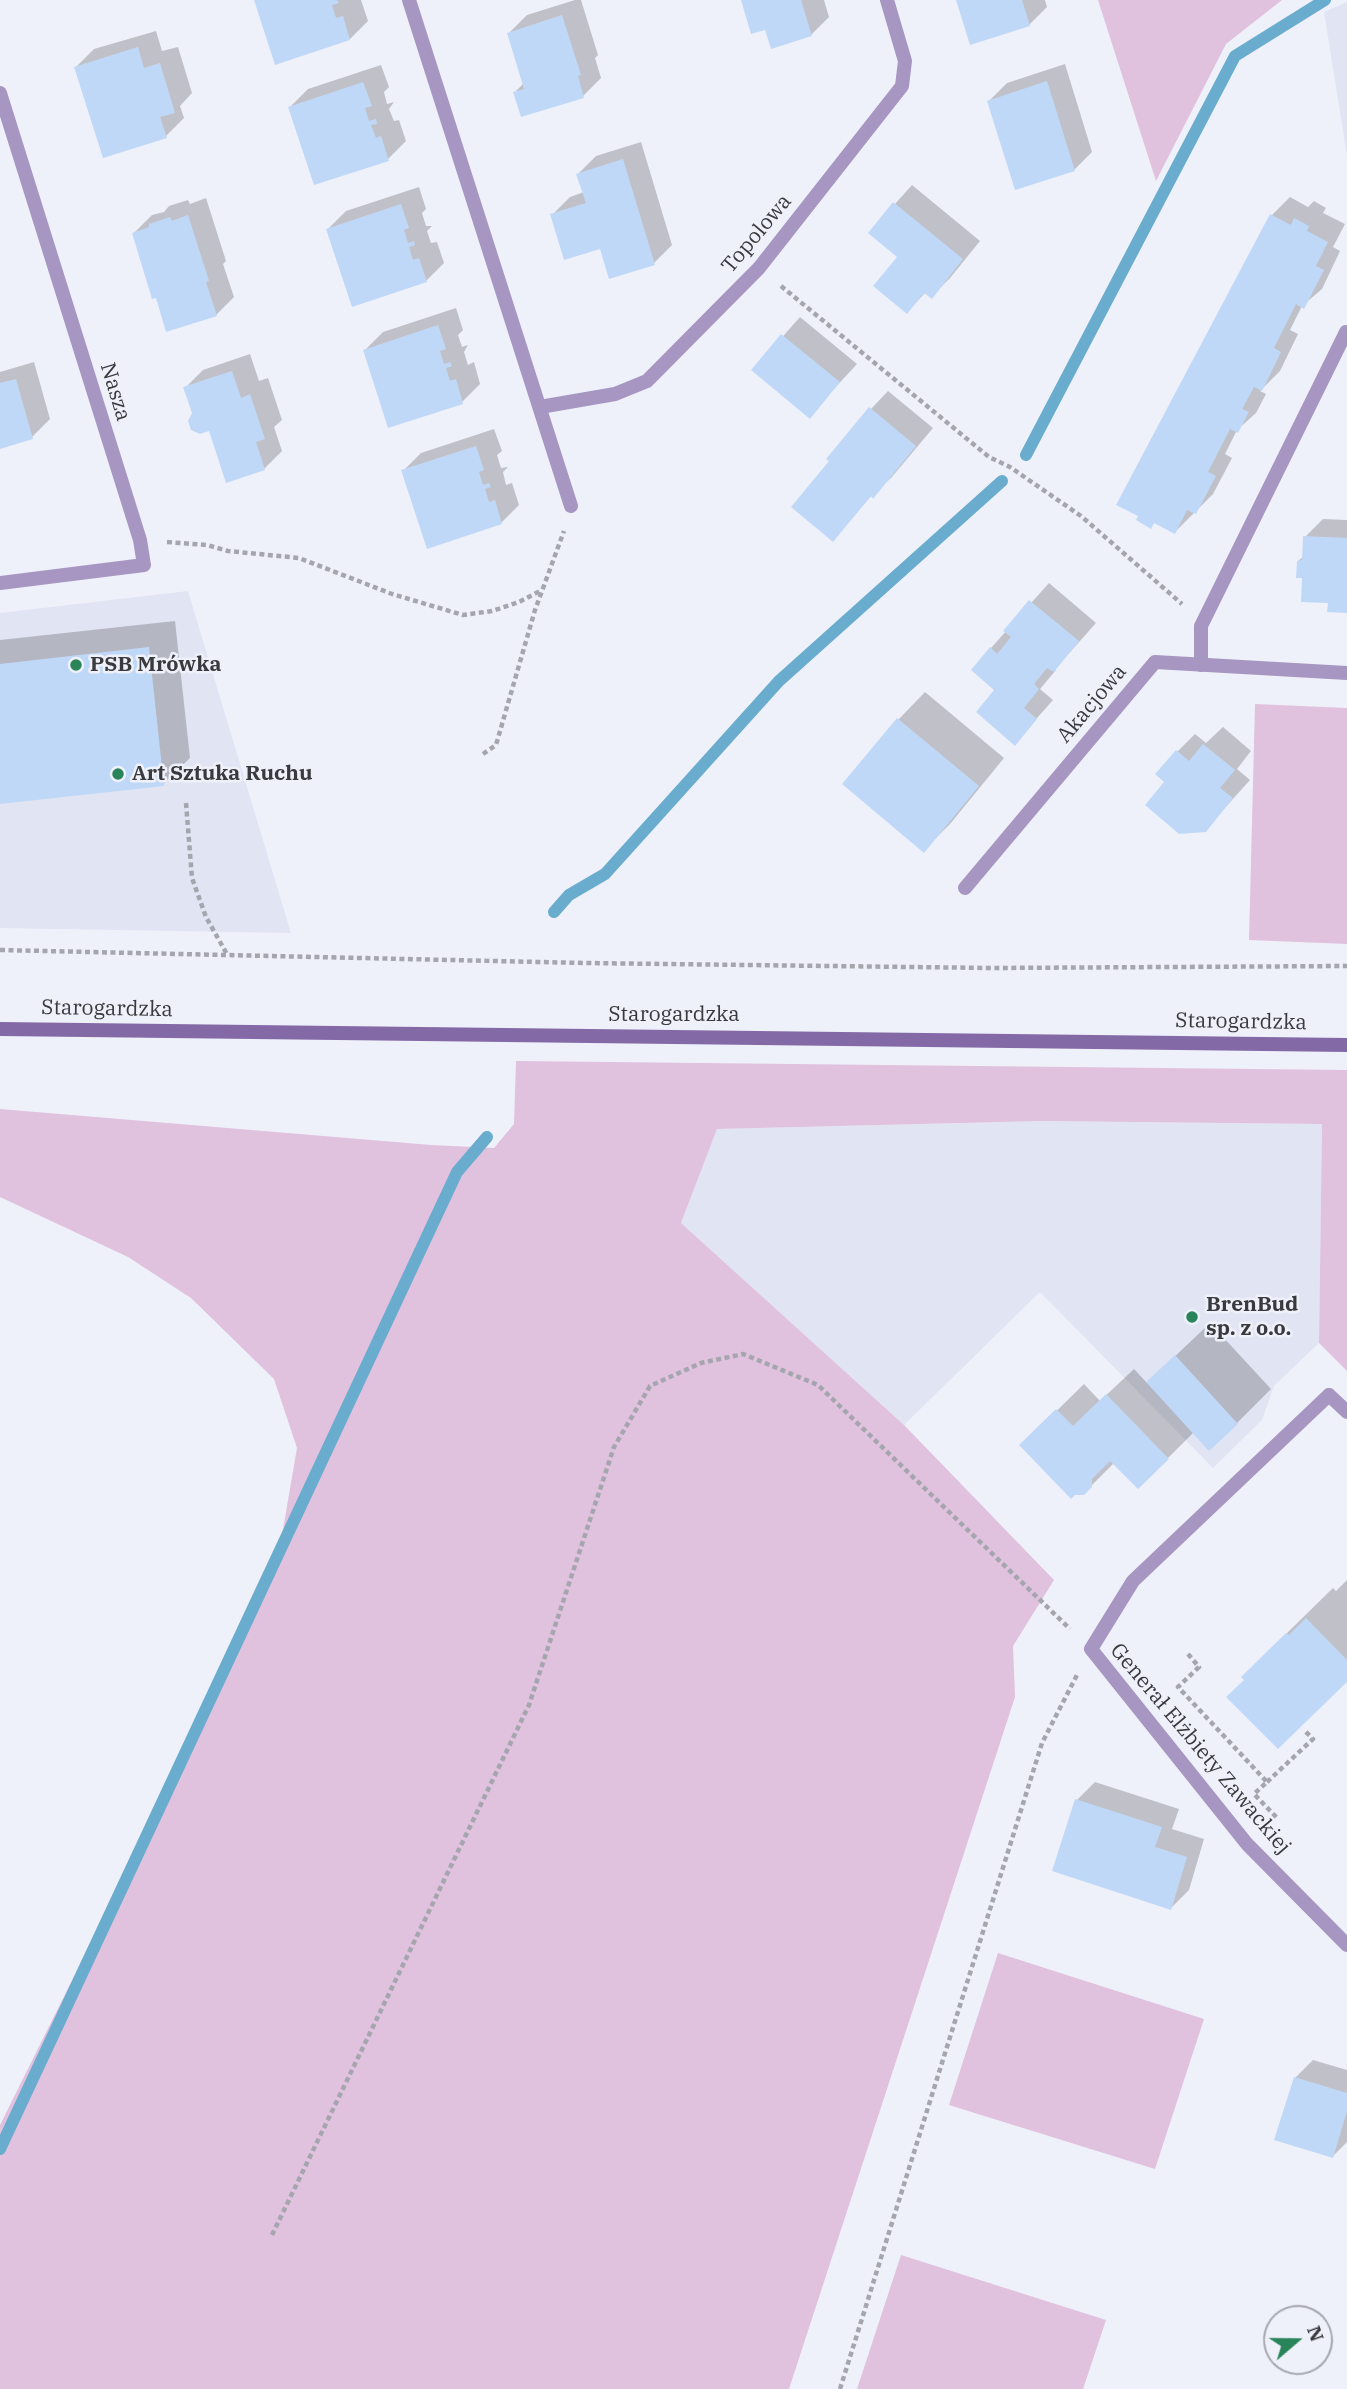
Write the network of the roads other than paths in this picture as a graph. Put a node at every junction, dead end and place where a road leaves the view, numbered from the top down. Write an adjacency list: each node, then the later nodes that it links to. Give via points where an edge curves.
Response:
1 (410, 0): 5 (street)
2 (887, 0): 5 (street, Topolowa, via 905,61 902,86 759,268 647,381 615,394)
3 (0, 93): 7 (street, Nasza, via 144,565)
4 (1346, 332): 8 (street, via 1204,619)
5 (540, 407): 6 (street)
6 (571, 506)
7 (0, 583)
8 (1201, 665): 9 (street, Akacjowa); 10 (street, Akacjowa, via 1155,662)
9 (1347, 673)
10 (965, 888)
11 (0, 1029): 12 (main road, Starogardzka)
12 (1347, 1045)
13 (1347, 1412): 14 (street, Generał Elżbiety Zawackiej, via 1329,1395 1133,1581 1091,1649 1247,1844)
14 (1347, 1945)

